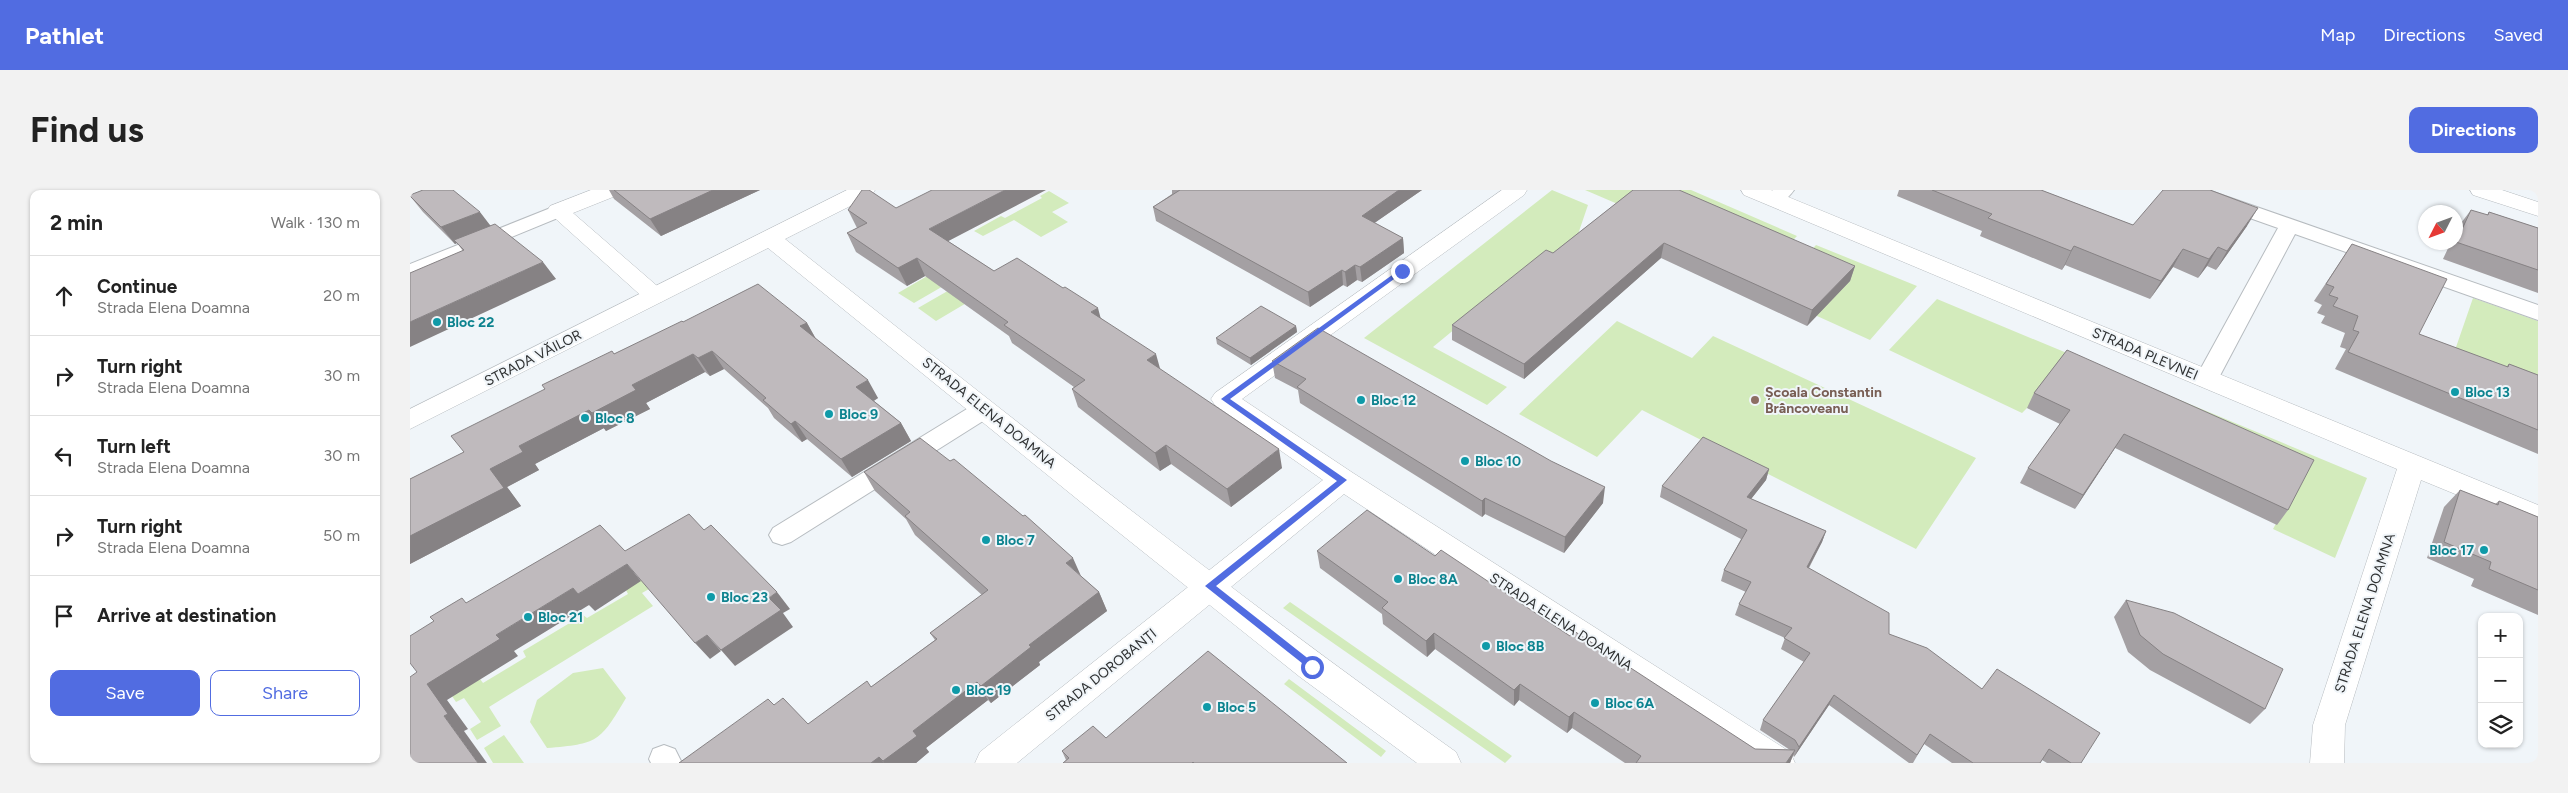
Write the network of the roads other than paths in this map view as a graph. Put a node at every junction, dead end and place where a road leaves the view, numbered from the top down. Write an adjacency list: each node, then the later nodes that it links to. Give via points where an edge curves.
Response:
1 (610, 190): 8 (street)
2 (864, 190): 10 (street, STRADA VĂILOR)
3 (1516, 190): 18 (street, STRADA ELENA DOAMNA, via 1224,399)
4 (2189, 190): 9 (lane)
5 (2481, 190): 7 (street)
6 (1770, 193): 14 (street, STRADA PLEVNEI)
7 (2538, 209)
8 (558, 211): 11 (lane); 12 (street)
9 (2289, 226): 13 (lane); 14 (lane)
10 (770, 238): 12 (street, STRADA VĂILOR); 15 (street, STRADA ELENA DOAMNA)
11 (410, 272)
12 (655, 296): 16 (street, STRADA VĂILOR)
13 (2538, 313)
14 (2207, 379): 17 (street, STRADA PLEVNEI)
15 (983, 410): 20 (lane); 21 (street, STRADA ELENA DOAMNA)
16 (410, 420)
17 (2412, 464): 19 (street, STRADA PLEVNEI); 25 (street, STRADA ELENA DOAMNA, via 2329,725)
18 (1343, 480): 21 (street); 24 (street, STRADA ELENA DOAMNA)
19 (2538, 517)
20 (782, 535)
21 (1209, 586): 22 (street, STRADA DOROBANȚI); 23 (street, STRADA ELENA DOAMNA, via 1312,667)
22 (992, 763)
23 (1444, 763)
24 (1778, 763)
25 (2327, 763)

